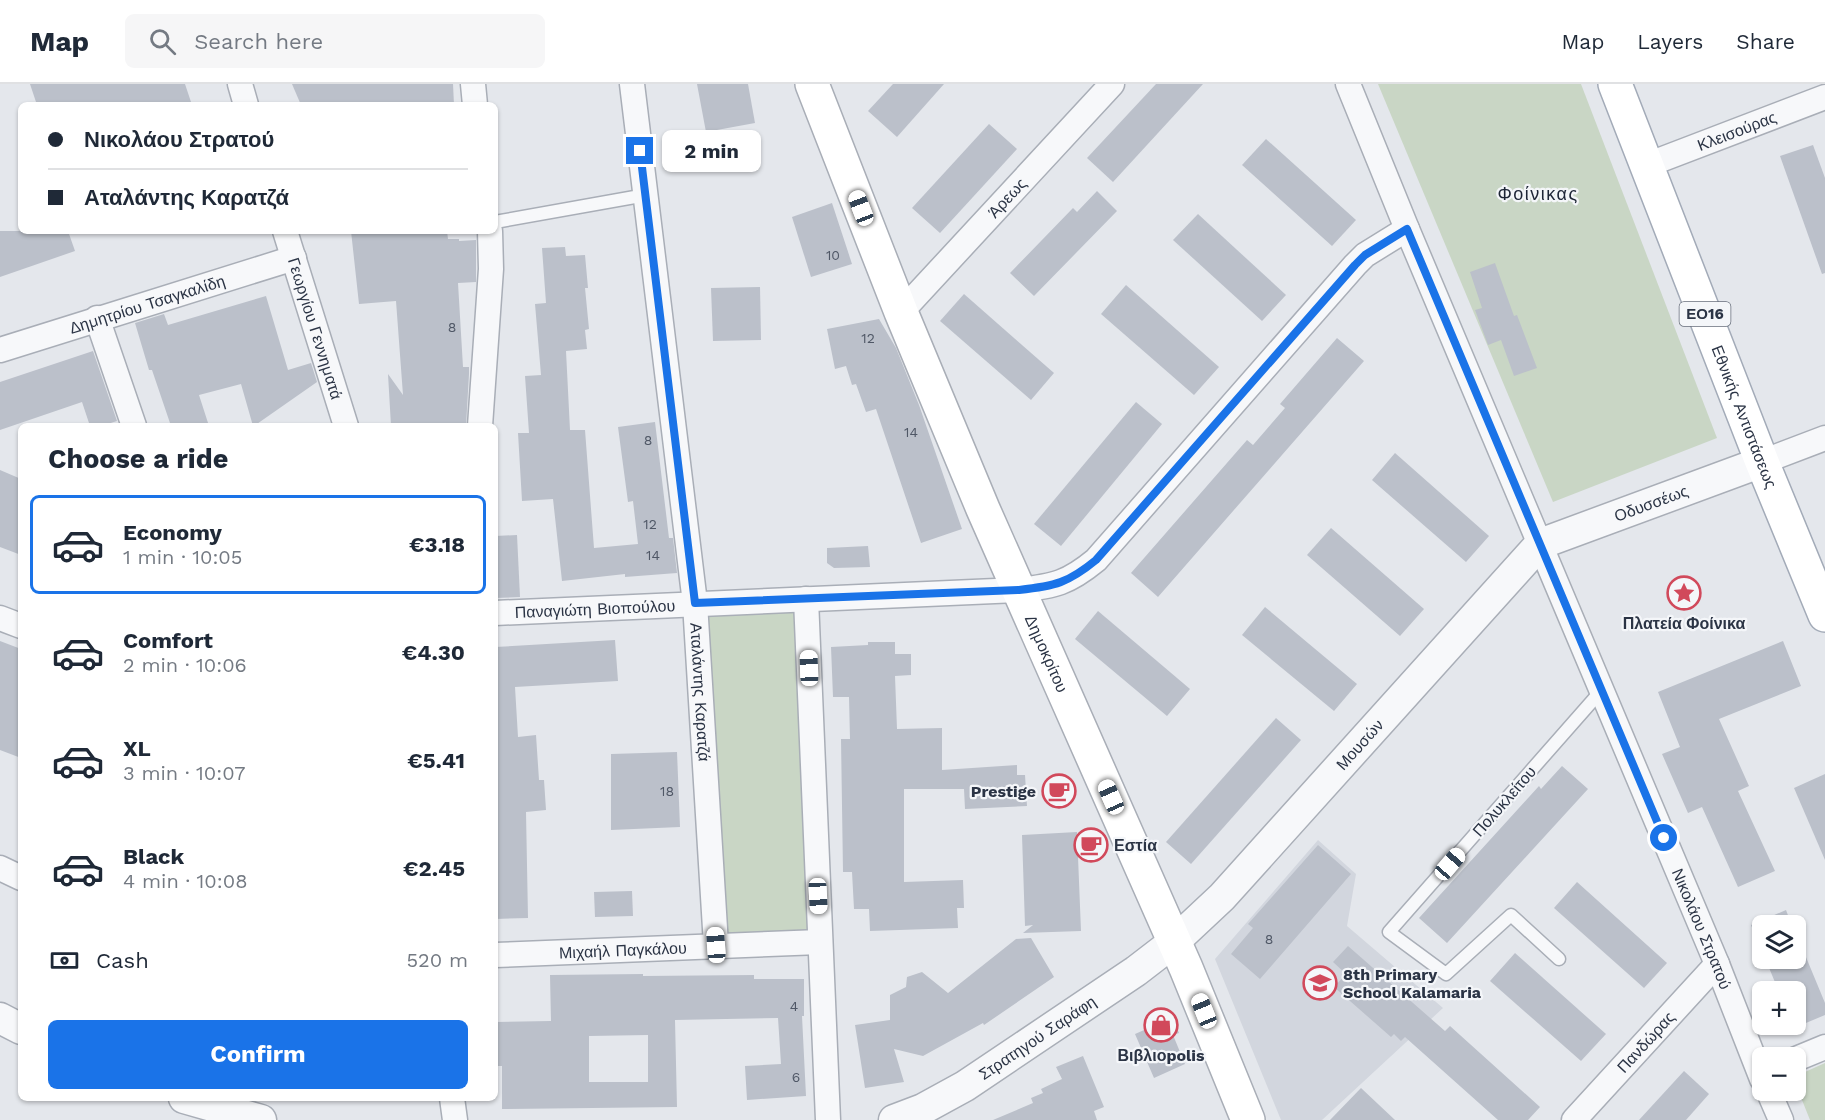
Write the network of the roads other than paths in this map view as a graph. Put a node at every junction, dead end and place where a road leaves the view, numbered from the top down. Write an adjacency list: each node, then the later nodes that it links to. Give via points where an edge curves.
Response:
1 (240, 84): 9 (street)
2 (474, 84): 10 (street)
3 (632, 84): 12 (street, Αταλάντης Καρατζά)
4 (812, 84): 18 (main road, Δημοκρίτου)
5 (1112, 84): 18 (street, Άρεως)
6 (1348, 84): 14 (street, Νικολάου Στρατού)
7 (1615, 84): 11 (main road, Εθνικής Αντιστάσεως / ΕΟ16)
8 (1824, 101): 11 (street, Κλεισούρας)
9 (245, 102)
10 (475, 102)
11 (1647, 165): 25 (main road, Εθνικής Αντιστάσεως / ΕΟ16)
12 (646, 195): 13 (lane); 30 (street, Αταλάντης Καρατζά)
13 (498, 221)
14 (1407, 229): 26 (street, Νικολάου Στρατού); 27 (street, Παναγιώτη Βιοπούλου, via 1355,265 1096,560 1057,584)
15 (286, 234): 17 (street, Γεωργίου Γεννηματά)
16 (489, 234): 23 (street, via 491,268)
17 (294, 258): 19 (street, Δημητρίου Τσαγκαλίδη); 22 (street, Γεωργίου Γεννηματά)
18 (901, 312): 27 (main road, Δημοκρίτου)
19 (97, 318): 20 (street, Δημητρίου Τσαγκαλίδη); 21 (street)
20 (0, 350)
21 (133, 423)
22 (345, 423)
23 (480, 423)
24 (1825, 438): 25 (street)
25 (1762, 462): 26 (street, Οδυσσέως); 28 (main road, Εθνικής Αντιστάσεως / ΕΟ16)
26 (1540, 544): 34 (street, Νικολάου Στρατού); 37 (street, Μουσών, via 1222,897)
27 (1019, 590): 29 (street, Παναγιώτη Βιοπούλου); 37 (main road, Δημοκρίτου)
28 (1822, 598)
29 (806, 599): 30 (street, Παναγιώτη Βιοπούλου); 38 (street)
30 (695, 603): 31 (street, Παναγιώτη Βιοπούλου); 39 (street, Αταλάντης Καρατζά)
31 (498, 613)
32 (0, 618): 33 (street)
33 (18, 625)
34 (1601, 691): 41 (lane, Πολυκλείτου, via 1389,933 1446,974 1511,915); 42 (street, Νικολάου Στρατού)
35 (0, 868): 36 (street)
36 (18, 877)
37 (1175, 941): 51 (street, Στρατηγού Σαράφη, via 997,1066); 56 (main road, Δημοκρίτου)
38 (820, 942): 39 (street, Μιχαήλ Παγκάλου); 54 (street)
39 (716, 945): 40 (street, Μιχαήλ Παγκάλου)
40 (498, 955)
41 (1559, 959)
42 (1718, 964): 46 (street, Νικολάου Στρατού); 57 (street, Πανδώρας)
43 (0, 1018): 44 (street)
44 (18, 1027)
45 (1825, 1047): 47 (street)
46 (1752, 1051)
47 (1806, 1055)
48 (194, 1101): 52 (street)
49 (452, 1101): 53 (street)
50 (1773, 1101): 58 (street, Νικολάου Στρατού)
51 (942, 1111): 55 (street, Στρατηγού Σαράφη)
52 (256, 1119)
53 (455, 1120)
54 (828, 1120)
55 (894, 1120)
56 (1248, 1120)
57 (1574, 1120)
58 (1781, 1120)

